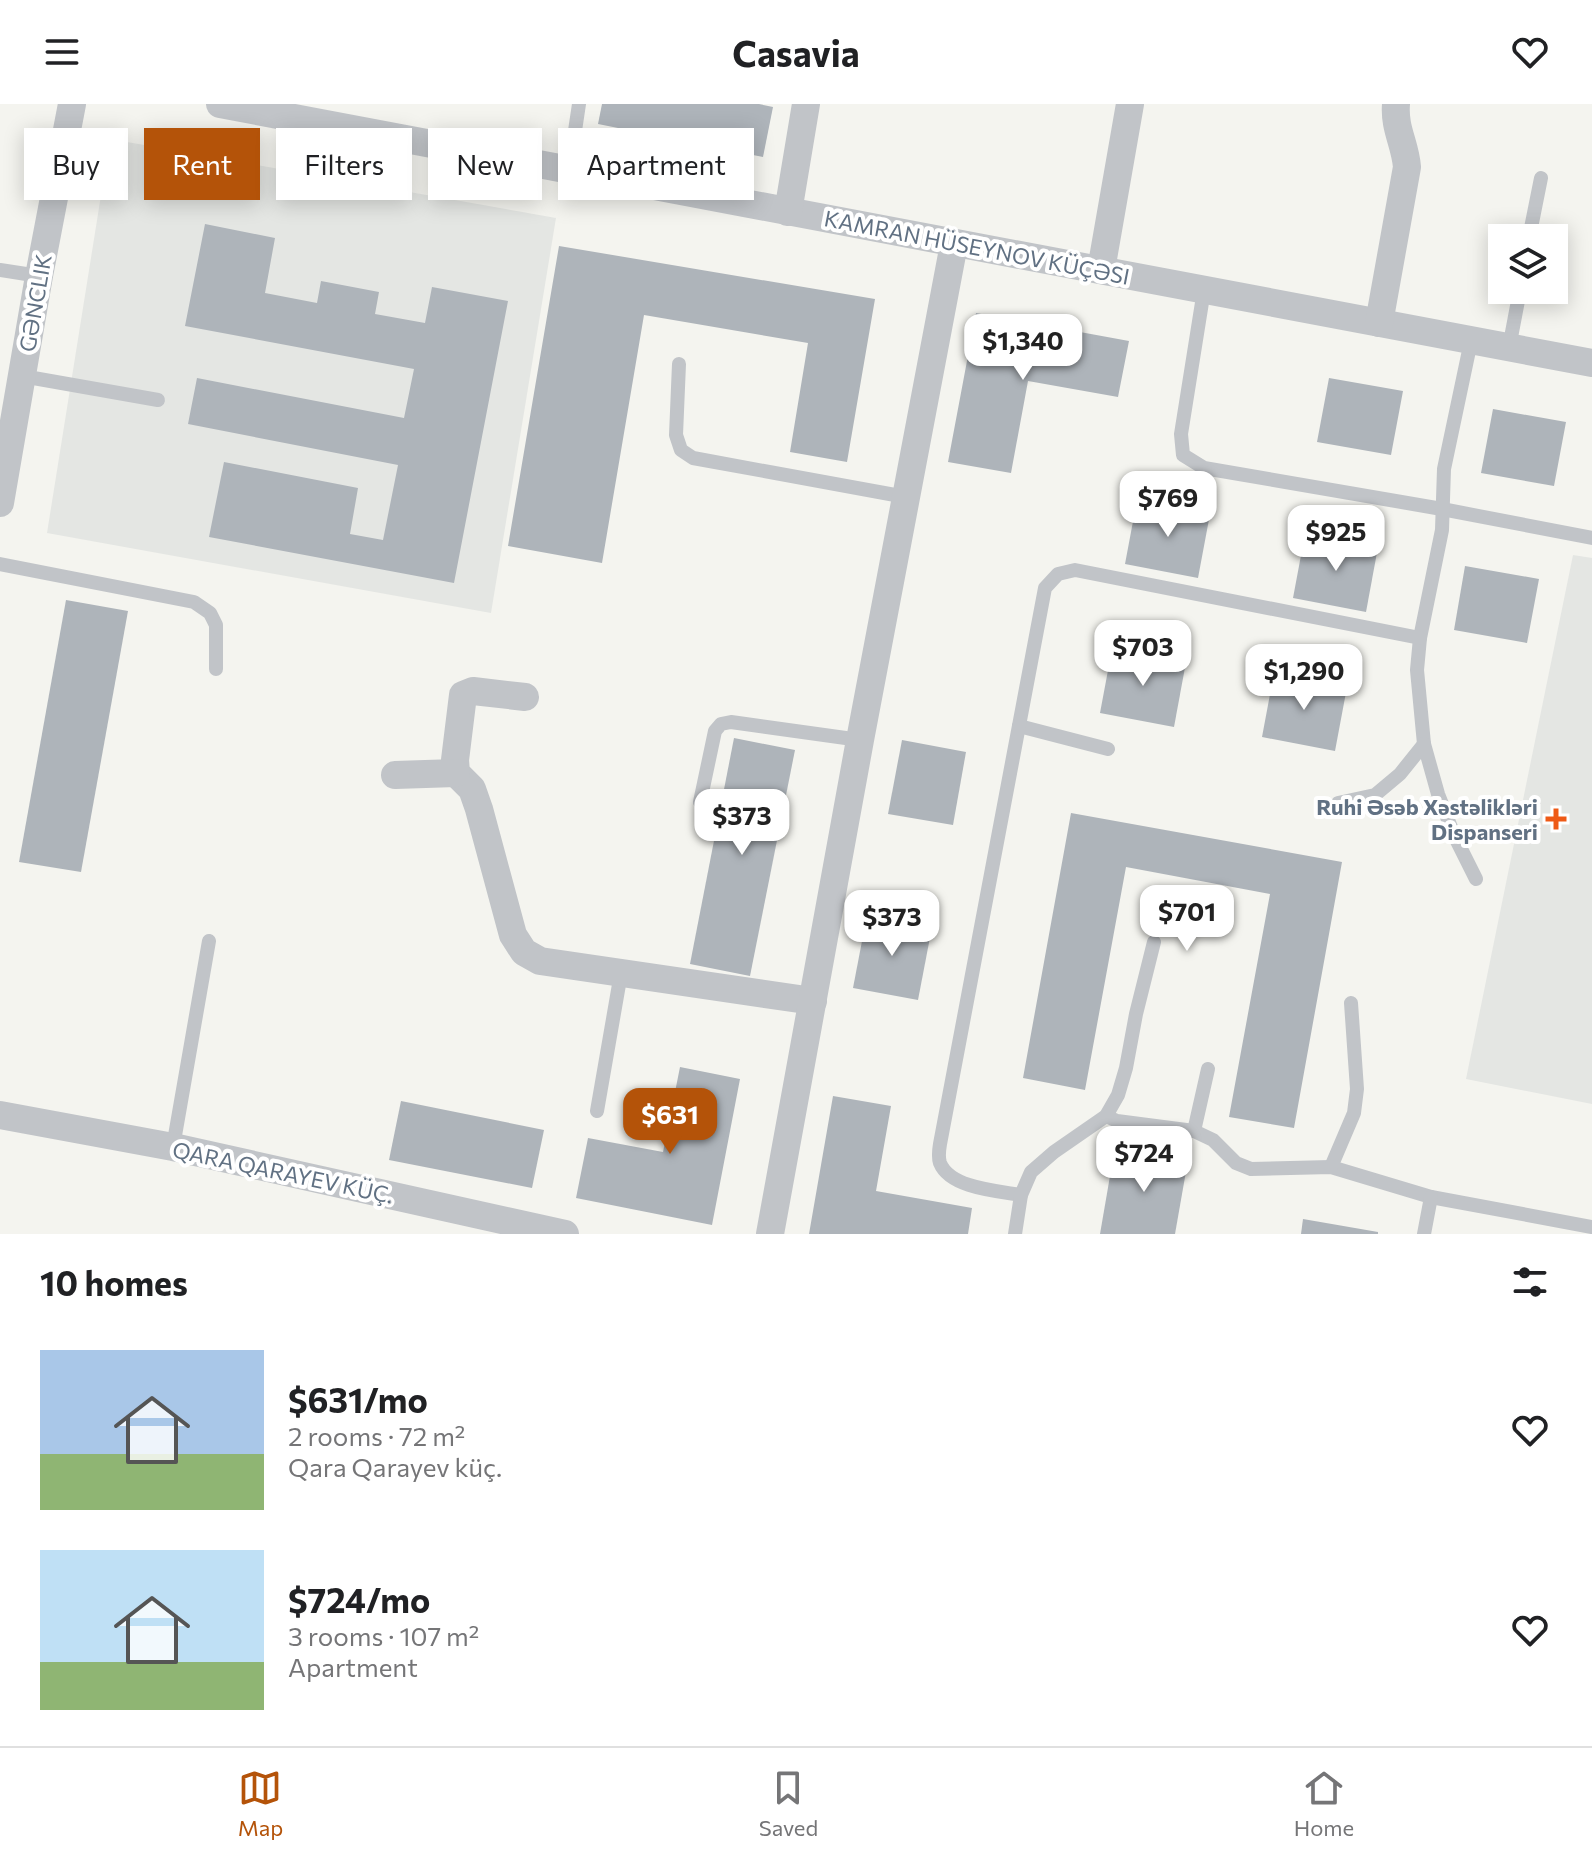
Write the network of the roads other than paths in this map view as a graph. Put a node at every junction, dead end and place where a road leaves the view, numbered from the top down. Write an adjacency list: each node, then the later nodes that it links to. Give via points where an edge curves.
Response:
1 (72, 104): 16 (street, GƏNCLIK)
2 (220, 104): 8 (street, KAMRAN HÜSEYNOV KÜÇƏSI)
3 (579, 104): 7 (lane)
4 (806, 104): 11 (street)
5 (1130, 104): 15 (street)
6 (1396, 104): 19 (street, via 1407,167)
7 (575, 128)
8 (558, 169)
9 (1541, 178): 12 (lane)
10 (724, 200): 11 (street, KAMRAN HÜSEYNOV KÜÇƏSI)
11 (788, 212): 13 (street, KAMRAN HÜSEYNOV KÜÇƏSI)
12 (1532, 224)
13 (954, 244): 15 (street, KAMRAN HÜSEYNOV KÜÇƏSI); 26 (street)
14 (0, 270): 16 (lane)
15 (1101, 270): 17 (street, KAMRAN HÜSEYNOV KÜÇƏSI)
16 (39, 276): 24 (street, GƏNCLIK)
17 (1204, 290): 19 (street, KAMRAN HÜSEYNOV KÜÇƏSI); 28 (lane, via 1181,434 1183,455 1204,468)
18 (1517, 304): 21 (lane)
19 (1379, 323): 20 (street, KAMRAN HÜSEYNOV KÜÇƏSI)
20 (1471, 341): 21 (street, KAMRAN HÜSEYNOV KÜÇƏSI); 28 (lane, via 1444,469)
21 (1509, 348): 22 (street, KAMRAN HÜSEYNOV KÜÇƏSI)
22 (1592, 363)
23 (679, 364): 26 (lane, via 676,435 681,450 693,458)
24 (22, 376): 25 (lane); 27 (street, GƏNCLIK)
25 (158, 400)
26 (906, 497): 35 (street)
27 (0, 503)
28 (1442, 509): 29 (lane); 31 (lane)
29 (1592, 538)
30 (0, 564): 32 (lane, via 194,602 216,625)
31 (1420, 638): 34 (lane, via 1075,570 1058,574 1045,588); 36 (lane, via 1417,670)
32 (216, 669)
33 (525, 697): 38 (street, via 473,691 463,695)
34 (1019, 726): 37 (lane); 55 (lane, via 939,1161 959,1183)
35 (860, 740): 40 (lane, via 721,724); 46 (street)
36 (1424, 744): 41 (lane, via 1375,795); 42 (lane, via 1438,794)
37 (1108, 749)
38 (456, 773): 39 (street); 45 (street, via 472,789 513,935 524,952 540,961)
39 (395, 775)
40 (700, 802)
41 (1338, 803)
42 (1476, 879)
43 (209, 941): 53 (lane)
44 (1154, 942): 51 (lane, via 1126,1068)
45 (621, 973): 46 (street); 49 (lane)
46 (813, 1001): 59 (street)
47 (1351, 1003): 54 (lane, via 1357,1089 1354,1113)
48 (1208, 1069): 52 (lane)
49 (597, 1111)
50 (0, 1115): 53 (street, QARA QARAYEV KÜÇ.)
51 (1106, 1116): 52 (lane); 55 (lane, via 1031,1172)
52 (1194, 1131): 54 (lane, via 1251,1169)
53 (173, 1147): 58 (street, QARA QARAYEV KÜÇ.)
54 (1331, 1167): 56 (lane)
55 (1021, 1195): 60 (lane)
56 (1431, 1197): 57 (lane); 61 (lane)
57 (1592, 1227)
58 (565, 1234)
59 (770, 1234)
60 (1015, 1234)
61 (1424, 1234)

